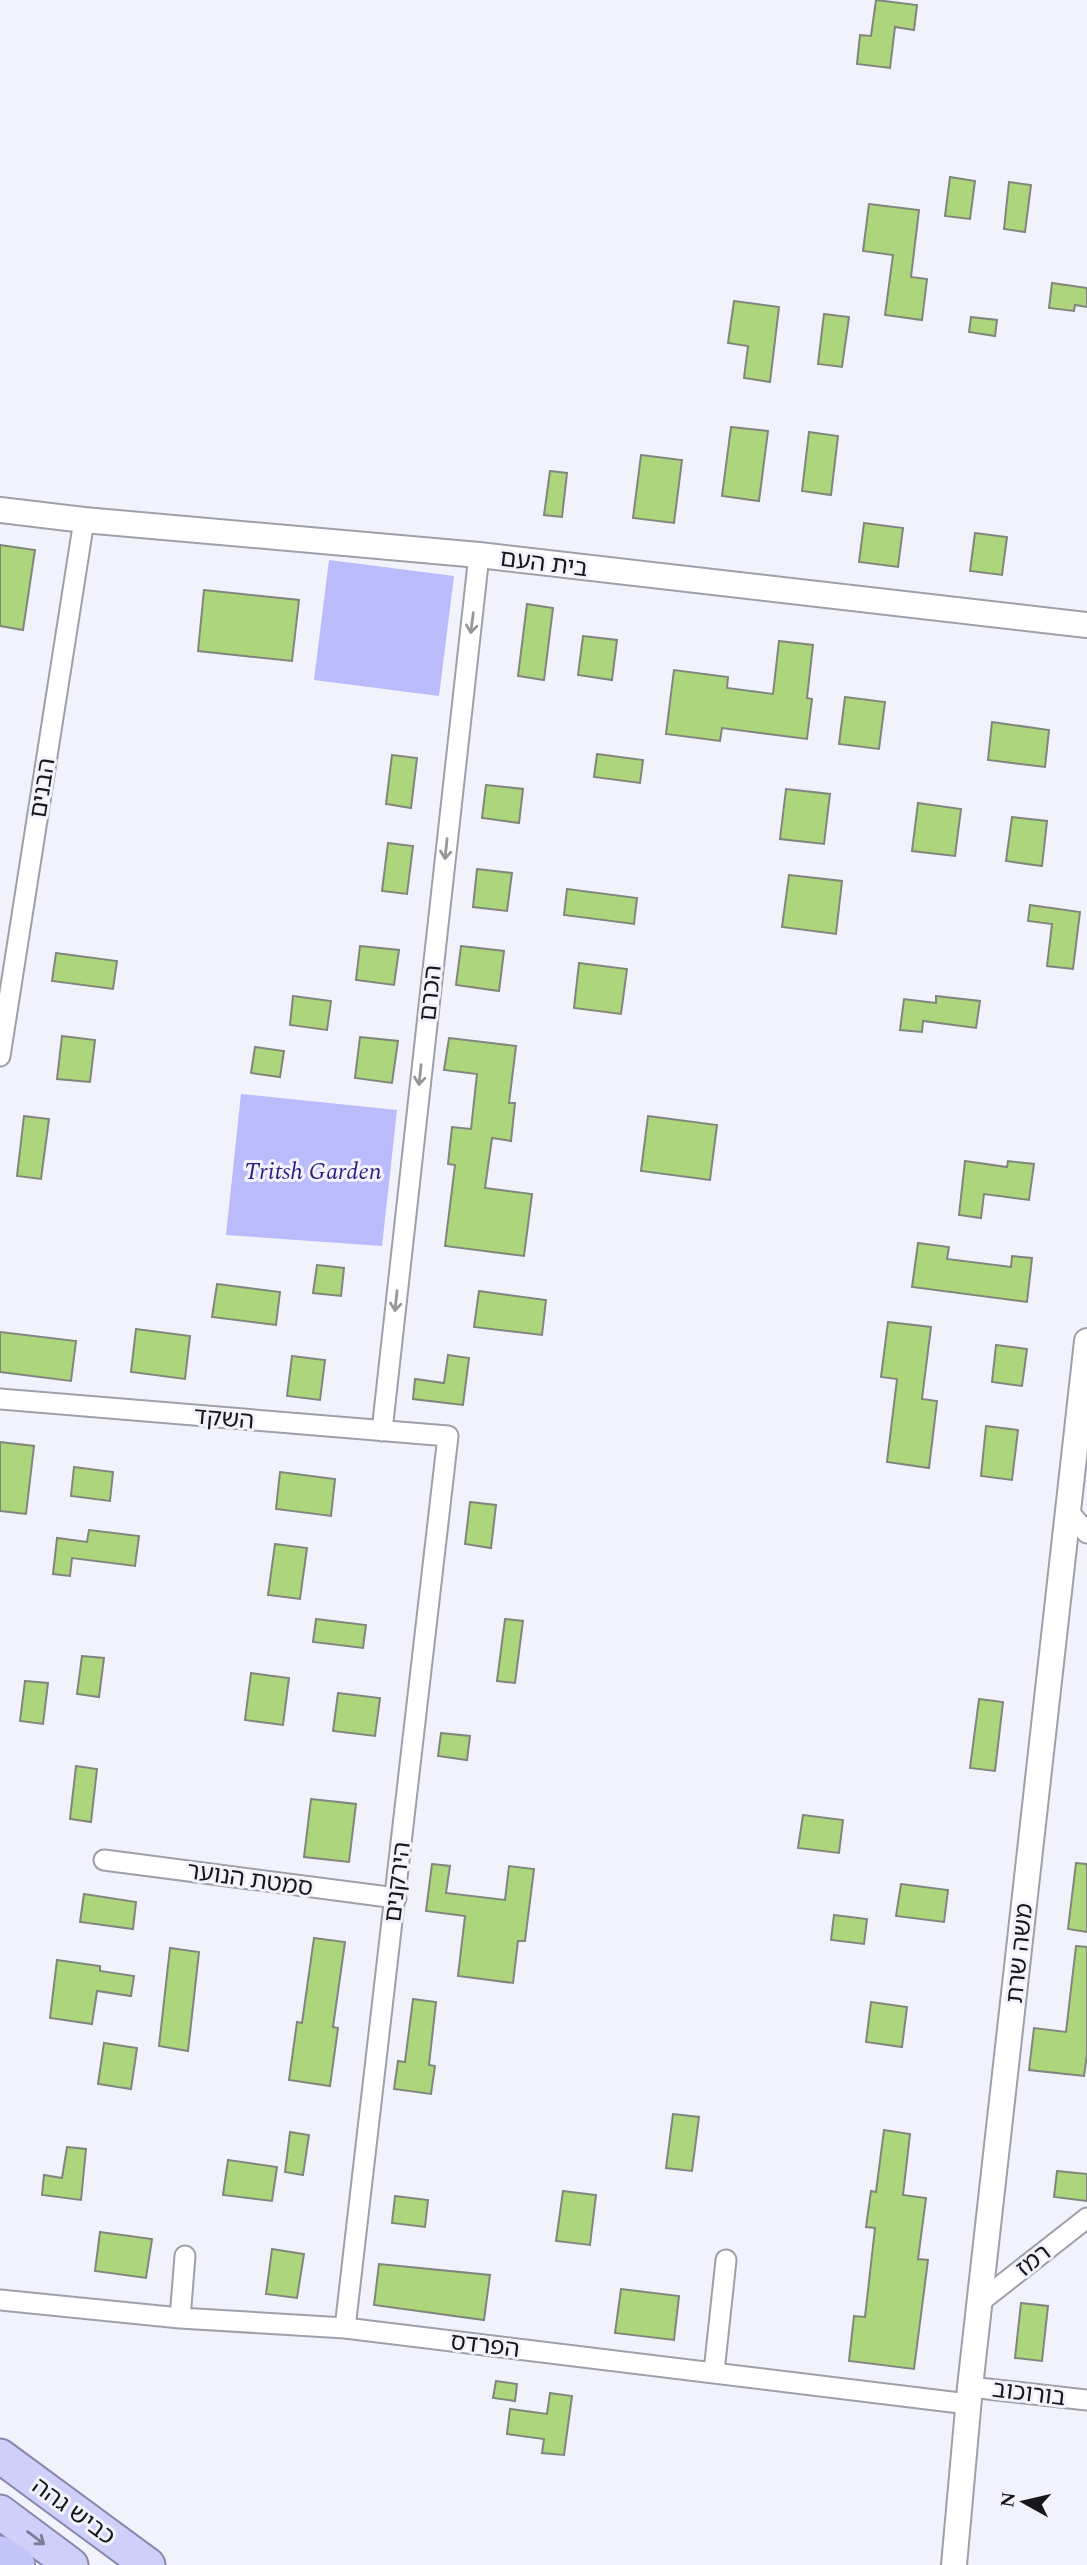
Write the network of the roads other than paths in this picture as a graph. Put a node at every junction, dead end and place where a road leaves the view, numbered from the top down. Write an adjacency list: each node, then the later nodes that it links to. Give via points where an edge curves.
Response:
1 (0, 510): 2 (street, בית העם)
2 (84, 520): 3 (street, בית העם); 5 (street, הבנים)
3 (480, 555): 4 (street, בית העם); 8 (street, הכרם, one-way to 8)
4 (1087, 625)
5 (0, 1056)
6 (1087, 1341): 10 (street, משה שרת)
7 (0, 1399): 8 (street, השקד)
8 (382, 1430): 9 (street, השקד)
9 (448, 1436): 13 (street, הירקנים)
10 (1077, 1512): 11 (street); 18 (street, משה שרת)
11 (1087, 1533)
12 (104, 1860): 13 (street, סמטת הנוער)
13 (396, 1898): 20 (street, הירקנים)
14 (1087, 2218): 18 (street, רמז)
15 (185, 2256): 19 (street)
16 (726, 2260): 21 (street)
17 (0, 2300): 19 (street, הפרדס)
18 (980, 2302): 22 (street, משה שרת)
19 (180, 2318): 20 (street, הפרדס)
20 (345, 2329): 21 (street, הפרדס)
21 (713, 2372): 22 (street, הפרדס)
22 (969, 2395): 23 (street, בורוכוב); 30 (street, משה שרת)
23 (1087, 2400)
24 (0, 2456): 29 (highway, כביש גהה)
25 (0, 2512): 28 (highway, כביש גהה, one-way to 28)
26 (0, 2555): 27 (highway)
27 (16, 2565)
28 (72, 2565)
29 (148, 2565)
30 (954, 2565)

